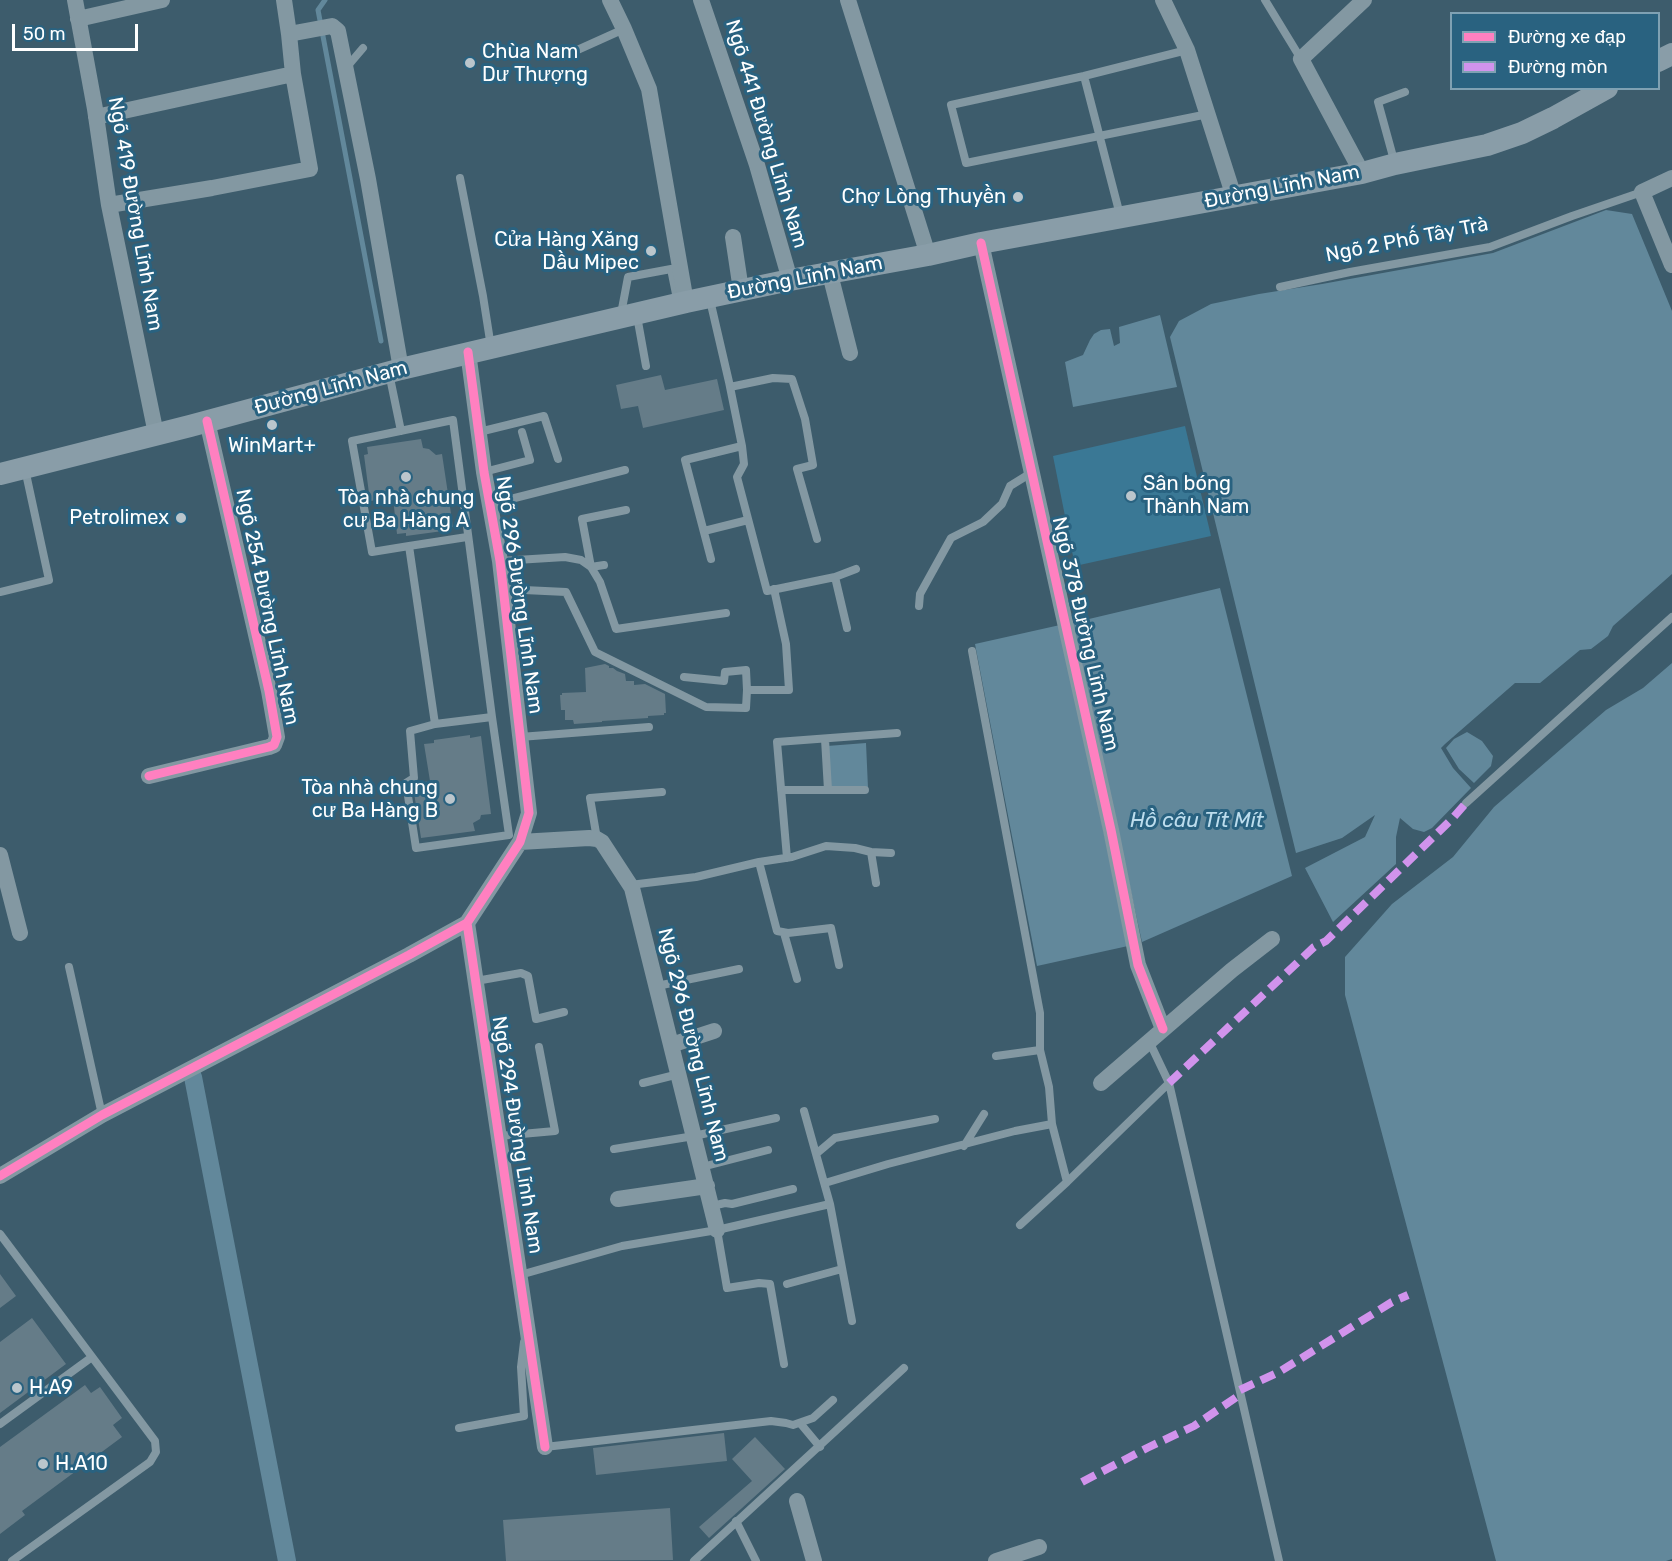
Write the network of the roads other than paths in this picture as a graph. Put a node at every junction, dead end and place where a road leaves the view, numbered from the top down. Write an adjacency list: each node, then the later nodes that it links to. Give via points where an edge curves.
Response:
1 (75, 0): 10 (street, Ngõ 419 Đường Lĩnh Nam)
2 (162, 0): 10 (street)
3 (284, 0): 12 (street)
4 (610, 0): 11 (street)
5 (701, 0): 38 (street, Ngõ 441 Đường Lĩnh Nam, via 757,165)
6 (848, 0): 35 (street)
7 (1163, 0): 14 (street)
8 (1265, 0): 16 (lane)
9 (1364, 0): 16 (street)
10 (78, 19): 23 (street, Ngõ 419 Đường Lĩnh Nam)
11 (624, 28): 15 (lane); 42 (street, via 649,88)
12 (289, 34): 17 (street, via 332,26 338,31); 18 (street)
13 (363, 48): 17 (lane)
14 (1187, 50): 19 (lane); 22 (street)
15 (564, 56)
16 (1301, 59): 26 (street)
17 (345, 69): 48 (street, via 368,180)
18 (293, 74): 23 (street); 31 (street, via 310,169)
19 (1084, 76): 24 (lane); 24 (lane, via 951,105 966,163)
20 (1603, 90): 25 (main road, Đường Lĩnh Nam, via 1522,133 1487,145)
21 (1405, 92): 25 (lane, via 1378,102)
22 (1208, 113): 24 (lane); 30 (street)
23 (96, 117): 31 (street, Ngõ 419 Đường Lĩnh Nam)
24 (1100, 136): 32 (lane)
25 (1395, 164): 26 (main road, Đường Lĩnh Nam)
26 (1362, 173): 30 (main road, Đường Lĩnh Nam)
27 (460, 178): 44 (lane)
28 (1672, 178): 29 (street, Ngõ 2 Phố Tây Trà)
29 (1642, 192): 36 (street); 39 (lane, Ngõ 2 Phố Tây Trà, via 1490,247)
30 (1234, 197): 32 (main road, Đường Lĩnh Nam)
31 (110, 205): 54 (street, Ngõ 419 Đường Lĩnh Nam)
32 (1121, 217): 34 (main road, Đường Lĩnh Nam)
33 (733, 237): 40 (street)
34 (981, 243): 35 (main road, Đường Lĩnh Nam); 60 (street, Ngõ 378 Đường Lĩnh Nam)
35 (928, 255): 37 (main road, Đường Lĩnh Nam)
36 (1672, 265)
37 (830, 274): 38 (main road, Đường Lĩnh Nam); 46 (street)
38 (790, 280): 40 (main road, Đường Lĩnh Nam)
39 (1280, 287)
40 (741, 290): 41 (main road, Đường Lĩnh Nam)
41 (710, 297): 42 (main road, Đường Lĩnh Nam); 49 (lane)
42 (682, 303): 43 (main road, Đường Lĩnh Nam); 43 (lane, via 671,268 628,277)
43 (628, 316): 44 (main road, Đường Lĩnh Nam); 47 (lane)
44 (491, 348): 45 (main road, Đường Lĩnh Nam)
45 (468, 352): 48 (main road, Đường Lĩnh Nam); 52 (street, Ngõ 296 Đường Lĩnh Nam)
46 (850, 353)
47 (646, 366)
48 (395, 371): 50 (main road, Đường Lĩnh Nam); 51 (lane)
49 (730, 387): 55 (lane); 67 (lane, via 773,378 792,379 805,419 813,465 797,469)
50 (207, 421): 54 (main road, Đường Lĩnh Nam); 91 (street, Ngõ 254 Đường Lĩnh Nam, via 269,691 276,742 274,746)
51 (401, 431): 66 (lane, via 453,420); 68 (lane, via 352,441 372,552)
52 (478, 432): 56 (lane, via 544,416); 59 (street, Ngõ 296 Đường Lĩnh Nam)
53 (522, 432): 59 (lane, via 530,460)
54 (156, 434): 57 (main road, Đường Lĩnh Nam)
55 (741, 446): 64 (lane, via 744,464 737,477); 65 (lane, via 685,460)
56 (558, 459)
57 (24, 468): 61 (main road, Đường Lĩnh Nam); 77 (lane, via 49,580)
58 (625, 470): 62 (lane)
59 (484, 472): 62 (street, Ngõ 296 Đường Lĩnh Nam)
60 (1031, 473): 78 (lane, via 1010,486 1002,504 983,522 951,538 920,594); 117 (street, Ngõ 378 Đường Lĩnh Nam, via 1138,965)
61 (0, 474)
62 (491, 504): 70 (street, Ngõ 296 Đường Lĩnh Nam)
63 (626, 510): 72 (lane, via 582,519)
64 (748, 520): 65 (lane); 76 (lane, via 767,591)
65 (704, 531): 69 (lane)
66 (467, 537): 68 (lane); 85 (lane)
67 (817, 539)
68 (409, 546): 86 (lane)
69 (711, 559)
70 (500, 561): 72 (lane, via 565,557); 75 (street, Ngõ 296 Đường Lĩnh Nam)
71 (604, 565): 72 (lane)
72 (591, 567): 79 (lane, via 616,629)
73 (856, 569): 74 (lane)
74 (835, 577): 76 (lane); 81 (lane)
75 (503, 589): 84 (lane, via 566,592 595,652 706,708 746,708); 89 (street, Ngõ 296 Đường Lĩnh Nam)
76 (774, 589): 84 (lane, via 786,644 789,690)
77 (0, 592)
78 (919, 606)
79 (726, 613)
80 (1672, 617): 96 (lane)
81 (847, 628)
82 (972, 651): 122 (lane, via 1040,1013)
83 (684, 677): 84 (lane, via 724,681 725,672 746,670)
84 (747, 690)
85 (492, 717): 86 (lane); 86 (lane, via 508,835 416,848 406,783 414,777 410,731)
86 (435, 724)
87 (649, 727): 89 (lane)
88 (897, 733): 90 (lane)
89 (520, 737): 98 (street, Ngõ 296 Đường Lĩnh Nam, via 529,813)
90 (825, 739): 92 (lane); 93 (lane, via 777,742)
91 (149, 776)
92 (828, 789): 93 (lane); 94 (lane)
93 (782, 790): 102 (lane)
94 (865, 790)
95 (662, 792): 97 (lane, via 590,798)
96 (1466, 803)
97 (597, 839): 98 (street); 105 (street, Ngõ 296 Đường Lĩnh Nam)
98 (520, 842): 106 (street)
99 (871, 852): 100 (lane); 102 (lane, via 826,846); 104 (lane)
100 (891, 853)
101 (0, 855): 107 (street)
102 (787, 858): 103 (lane)
103 (759, 862): 105 (lane, via 696,877); 108 (lane, via 777,930)
104 (876, 883)
105 (630, 885): 115 (street, Ngõ 296 Đường Lĩnh Nam)
106 (467, 923): 114 (street, Ngõ 294 Đường Lĩnh Nam); 130 (street)
107 (20, 933)
108 (784, 933): 110 (lane, via 831,928); 113 (lane)
109 (1272, 939): 117 (street)
110 (839, 965)
111 (69, 967): 130 (lane)
112 (740, 969): 115 (lane)
113 (797, 979)
114 (476, 981): 116 (lane, via 521,973 528,976 536,1019); 134 (street, Ngõ 294 Đường Lĩnh Nam)
115 (657, 986): 120 (street, Ngõ 296 Đường Lĩnh Nam)
116 (564, 1012)
117 (1163, 1029): 119 (street)
118 (714, 1031): 120 (street)
119 (1149, 1041): 126 (street); 127 (lane)
120 (671, 1045): 124 (street, Ngõ 296 Đường Lĩnh Nam)
121 (539, 1047): 134 (lane, via 555,1131)
122 (1040, 1050): 123 (lane); 133 (lane)
123 (996, 1056)
124 (679, 1074): 125 (lane); 135 (street, Ngõ 296 Đường Lĩnh Nam)
125 (643, 1083)
126 (1101, 1083)
127 (1169, 1083): 142 (lane); 174 (lane)
128 (804, 1111): 139 (lane)
129 (984, 1114): 136 (lane)
130 (102, 1115): 141 (street)
131 (776, 1118): 135 (lane)
132 (935, 1119): 139 (lane, via 835,1138)
133 (1052, 1124): 136 (lane); 142 (lane)
134 (499, 1136): 153 (street, Ngõ 294 Đường Lĩnh Nam)
135 (694, 1136): 137 (lane); 140 (street, Ngõ 296 Đường Lĩnh Nam)
136 (964, 1146): 143 (lane)
137 (614, 1149)
138 (768, 1150): 140 (lane)
139 (816, 1154): 143 (lane)
140 (702, 1167): 144 (street, Ngõ 296 Đường Lĩnh Nam)
141 (0, 1176)
142 (1067, 1182): 149 (lane)
143 (825, 1183): 148 (lane)
144 (706, 1186): 146 (street); 147 (street, Ngõ 296 Đường Lĩnh Nam)
145 (792, 1187): 147 (lane)
146 (618, 1199)
147 (718, 1204): 150 (street, Ngõ 296 Đường Lĩnh Nam)
148 (830, 1204): 150 (lane); 152 (lane)
149 (1020, 1225)
150 (717, 1230): 153 (lane, via 622,1246); 158 (lane, Ngõ 296 Đường Lĩnh Nam, via 727,1288 770,1284)
151 (0, 1234): 157 (lane)
152 (842, 1269): 154 (lane); 156 (lane)
153 (520, 1275): 155 (street, Ngõ 294 Đường Lĩnh Nam)
154 (787, 1284)
155 (526, 1318): 163 (lane, via 521,1367 524,1416); 164 (street, Ngõ 294 Đường Lĩnh Nam)
156 (852, 1321)
157 (92, 1358): 162 (lane); 169 (lane, via 155,1441 156,1452 150,1462)
158 (784, 1364)
159 (904, 1368): 165 (lane)
160 (834, 1400): 161 (lane, via 813,1418)
161 (800, 1423): 164 (lane, via 771,1422); 165 (lane)
162 (0, 1424)
163 (459, 1428)
164 (545, 1447)
165 (820, 1447): 167 (lane)
166 (797, 1501): 172 (street)
167 (736, 1521): 170 (lane); 171 (lane)
168 (1039, 1547): 173 (street)
169 (12, 1561)
170 (694, 1561)
171 (756, 1561)
172 (814, 1561)
173 (996, 1561)
174 (1279, 1561)

